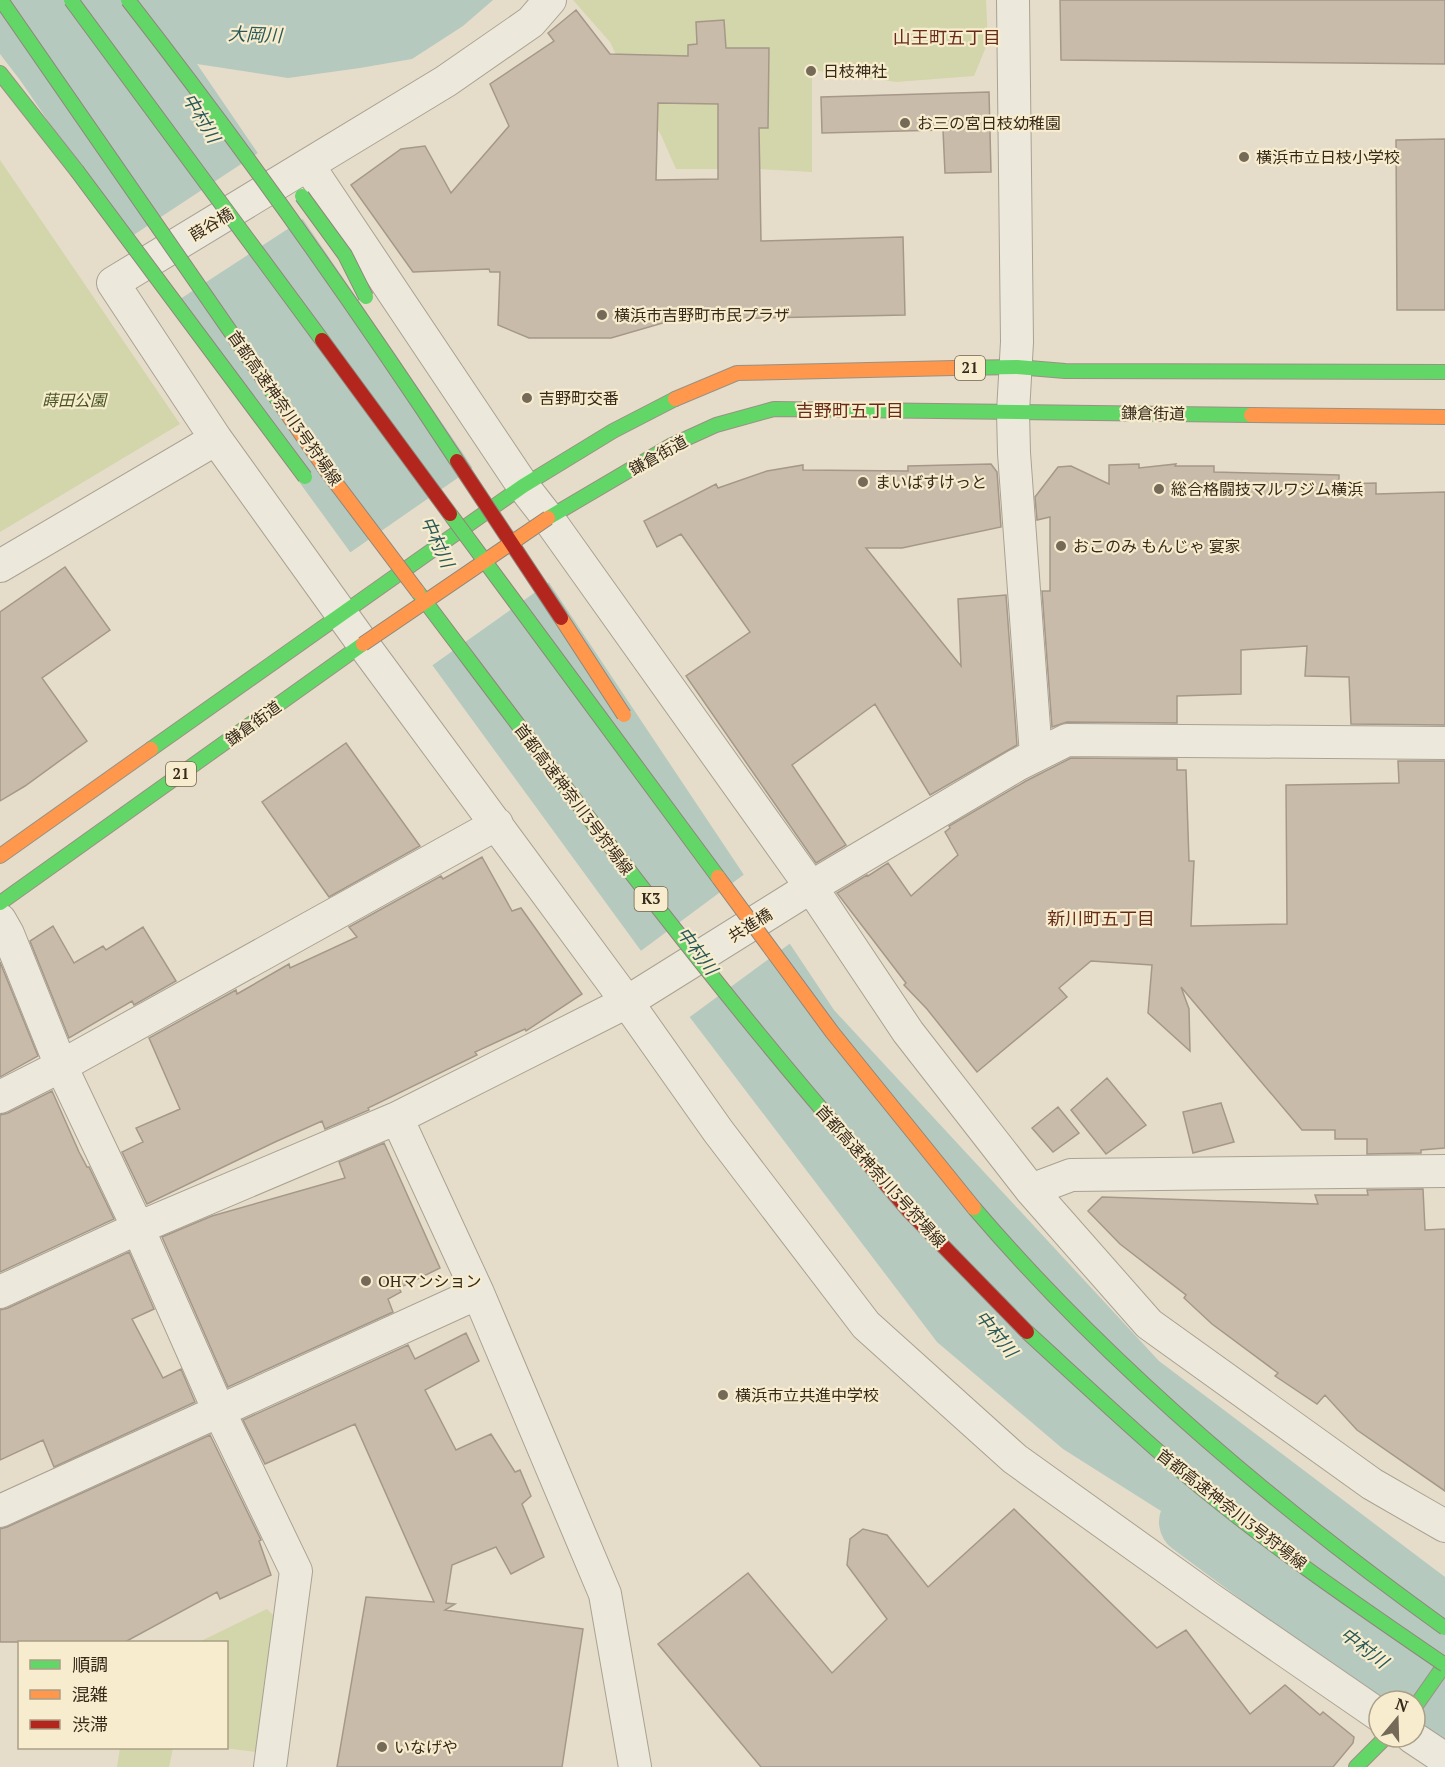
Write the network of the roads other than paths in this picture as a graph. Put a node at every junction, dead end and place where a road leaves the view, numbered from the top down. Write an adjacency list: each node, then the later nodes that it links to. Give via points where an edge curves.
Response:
1 (1, 0): 29 (main road, 首都高速神奈川3号狩場線 / K3, bridge, via 326,470)
2 (71, 0): 34 (main road, bridge)
3 (128, 0): 10 (main road, bridge, via 190,78)
4 (550, 0): 7 (street, 葭谷橋, via 531,22 446,81)
5 (1013, 0): 8 (street)
6 (0, 73): 15 (main road, bridge)
7 (295, 167): 10 (main road, bridge, via 345,255); 13 (street, 葭谷橋, via 113,283); 14 (street)
8 (1017, 368): 9 (main road, 21); 11 (street); 14 (main road, 21, via 737,373 690,391)
9 (1445, 372)
10 (416, 399): 23 (main road, bridge)
11 (1013, 412): 12 (main road, 鎌倉街道 / 21); 16 (main road, 鎌倉街道 / 21, via 774,410 716,425 672,445); 25 (street)
12 (1445, 417)
13 (216, 439): 17 (street); 19 (street)
14 (523, 486): 16 (street); 19 (main road, 21, bridge)
15 (315, 490)
16 (548, 518): 21 (main road, 鎌倉街道 / 21, bridge); 30 (street)
17 (0, 566)
18 (379, 575): 20 (main road)
19 (341, 614): 21 (street); 28 (main road, 21)
20 (417, 620)
21 (363, 644): 27 (street); 31 (main road, 鎌倉街道 / 21)
22 (463, 674): 29 (main road, bridge)
23 (631, 726)
24 (1445, 743): 25 (street, 共進橋, via 1067,740)
25 (1036, 755): 30 (street, 共進橋)
26 (690, 815): 34 (main road, bridge)
27 (497, 824): 33 (street); 35 (street)
28 (0, 856)
29 (637, 882): 47 (main road, 首都高速神奈川3号狩場線 / K3, bridge, via 793,1077 893,1193 1017,1323 1167,1460 1265,1537)
30 (811, 887): 33 (street, 共進橋); 39 (street, via 908,1032)
31 (0, 903)
32 (0, 920): 35 (street)
33 (627, 1002): 37 (street, 共進橋); 49 (street, via 718,1131 866,1325 1015,1459)
34 (832, 1032): 46 (main road, bridge, via 999,1236 1096,1337 1220,1451 1336,1547)
35 (61, 1066): 36 (street); 40 (street)
36 (0, 1097)
37 (397, 1118): 40 (street, 共進橋); 42 (street)
38 (1445, 1171): 39 (street, via 1071,1175)
39 (1031, 1190): 45 (street, via 1149,1324 1372,1485)
40 (138, 1228): 41 (street, 共進橋); 43 (street)
41 (0, 1292)
42 (477, 1293): 43 (street); 54 (street, via 605,1594)
43 (219, 1411): 44 (street); 53 (street, via 296,1571)
44 (0, 1510)
45 (1445, 1526)
46 (1445, 1628)
47 (1445, 1664): 48 (main road)
48 (1427, 1690)
49 (1367, 1707)
50 (1427, 1747): 52 (street)
51 (1374, 1749): 55 (main road)
52 (1445, 1759)
53 (270, 1767)
54 (635, 1767)
55 (1356, 1767)

